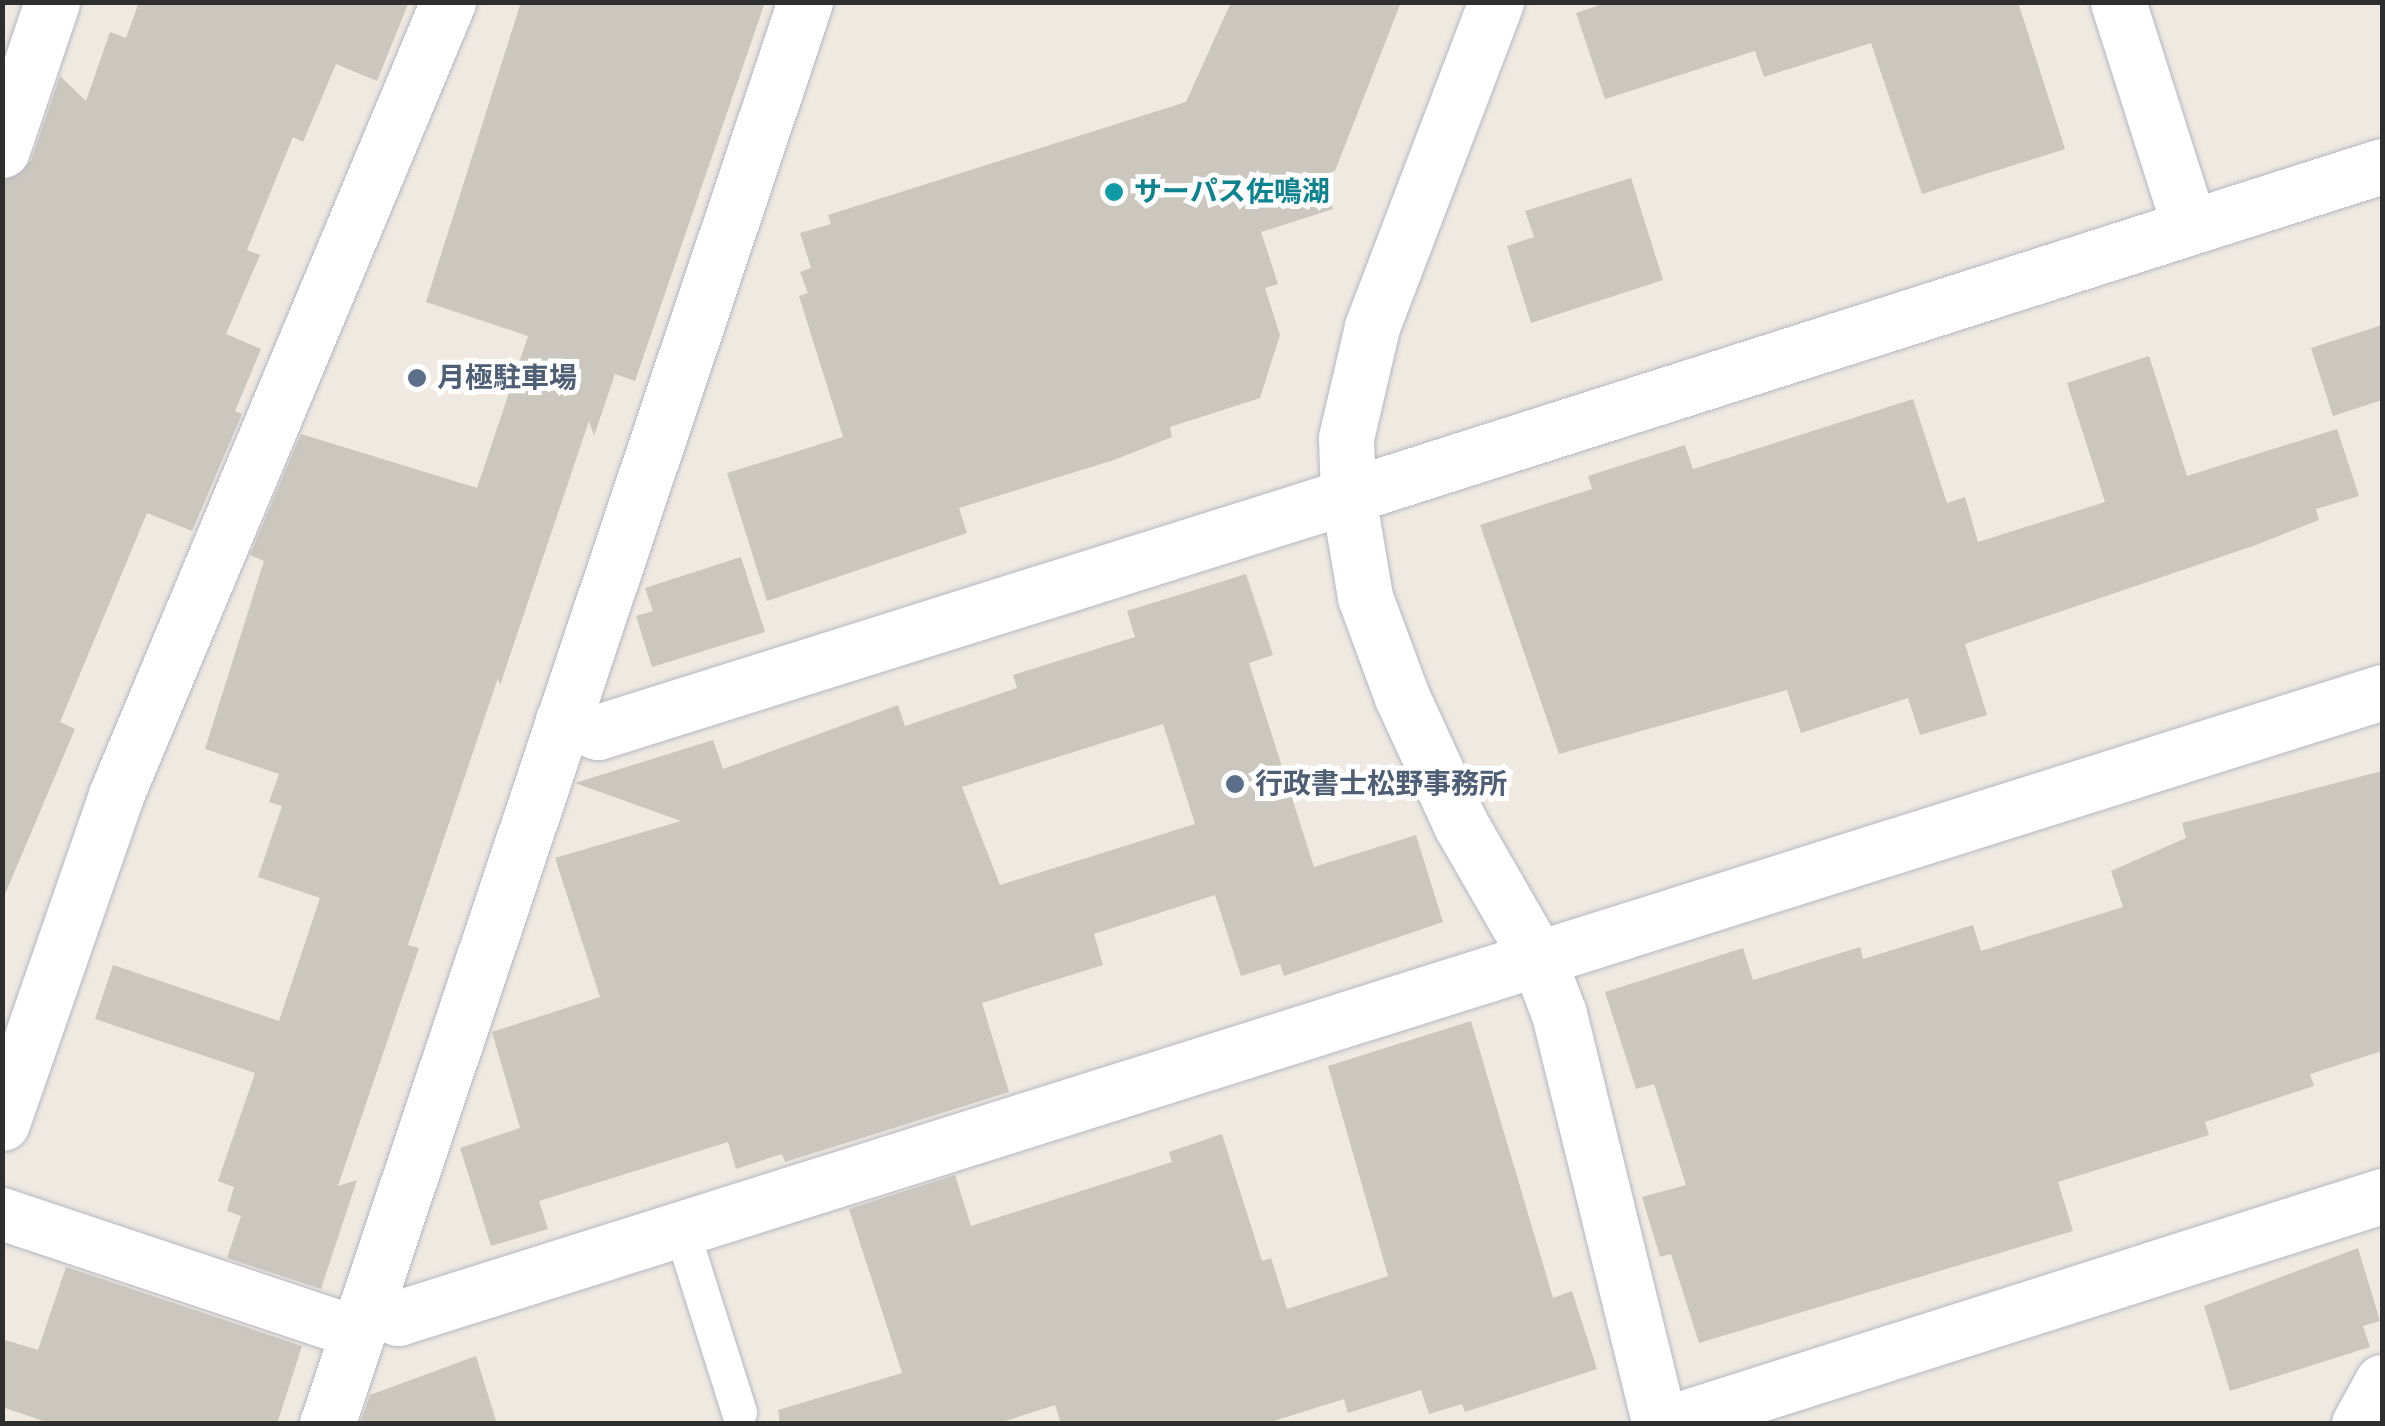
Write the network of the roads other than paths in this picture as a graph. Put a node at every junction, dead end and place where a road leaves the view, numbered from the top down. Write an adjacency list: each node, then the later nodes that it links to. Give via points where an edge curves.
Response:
1 (52, 2): 6 (street)
2 (448, 2): 13 (street, via 116,795)
3 (805, 2): 11 (street)
4 (1496, 2): 9 (street, via 1366,345 1346,438)
5 (2118, 2): 8 (street)
6 (2, 150)
7 (2382, 166): 8 (street)
8 (2190, 226): 9 (street)
9 (1348, 496): 11 (street, via 598,732); 12 (street, via 1366,598 1402,696 1461,825)
10 (2382, 692): 12 (street)
11 (564, 720): 17 (street)
12 (1538, 958): 16 (street); 21 (street, via 1575,1073)
13 (2, 1123)
14 (2382, 1196): 21 (street)
15 (2, 1214): 17 (street)
16 (681, 1229): 17 (street, via 398,1318); 19 (lane)
17 (362, 1320): 20 (street)
18 (2382, 1382): 22 (street)
19 (739, 1412)
20 (327, 1424)
21 (1663, 1424)
22 (2359, 1424)

